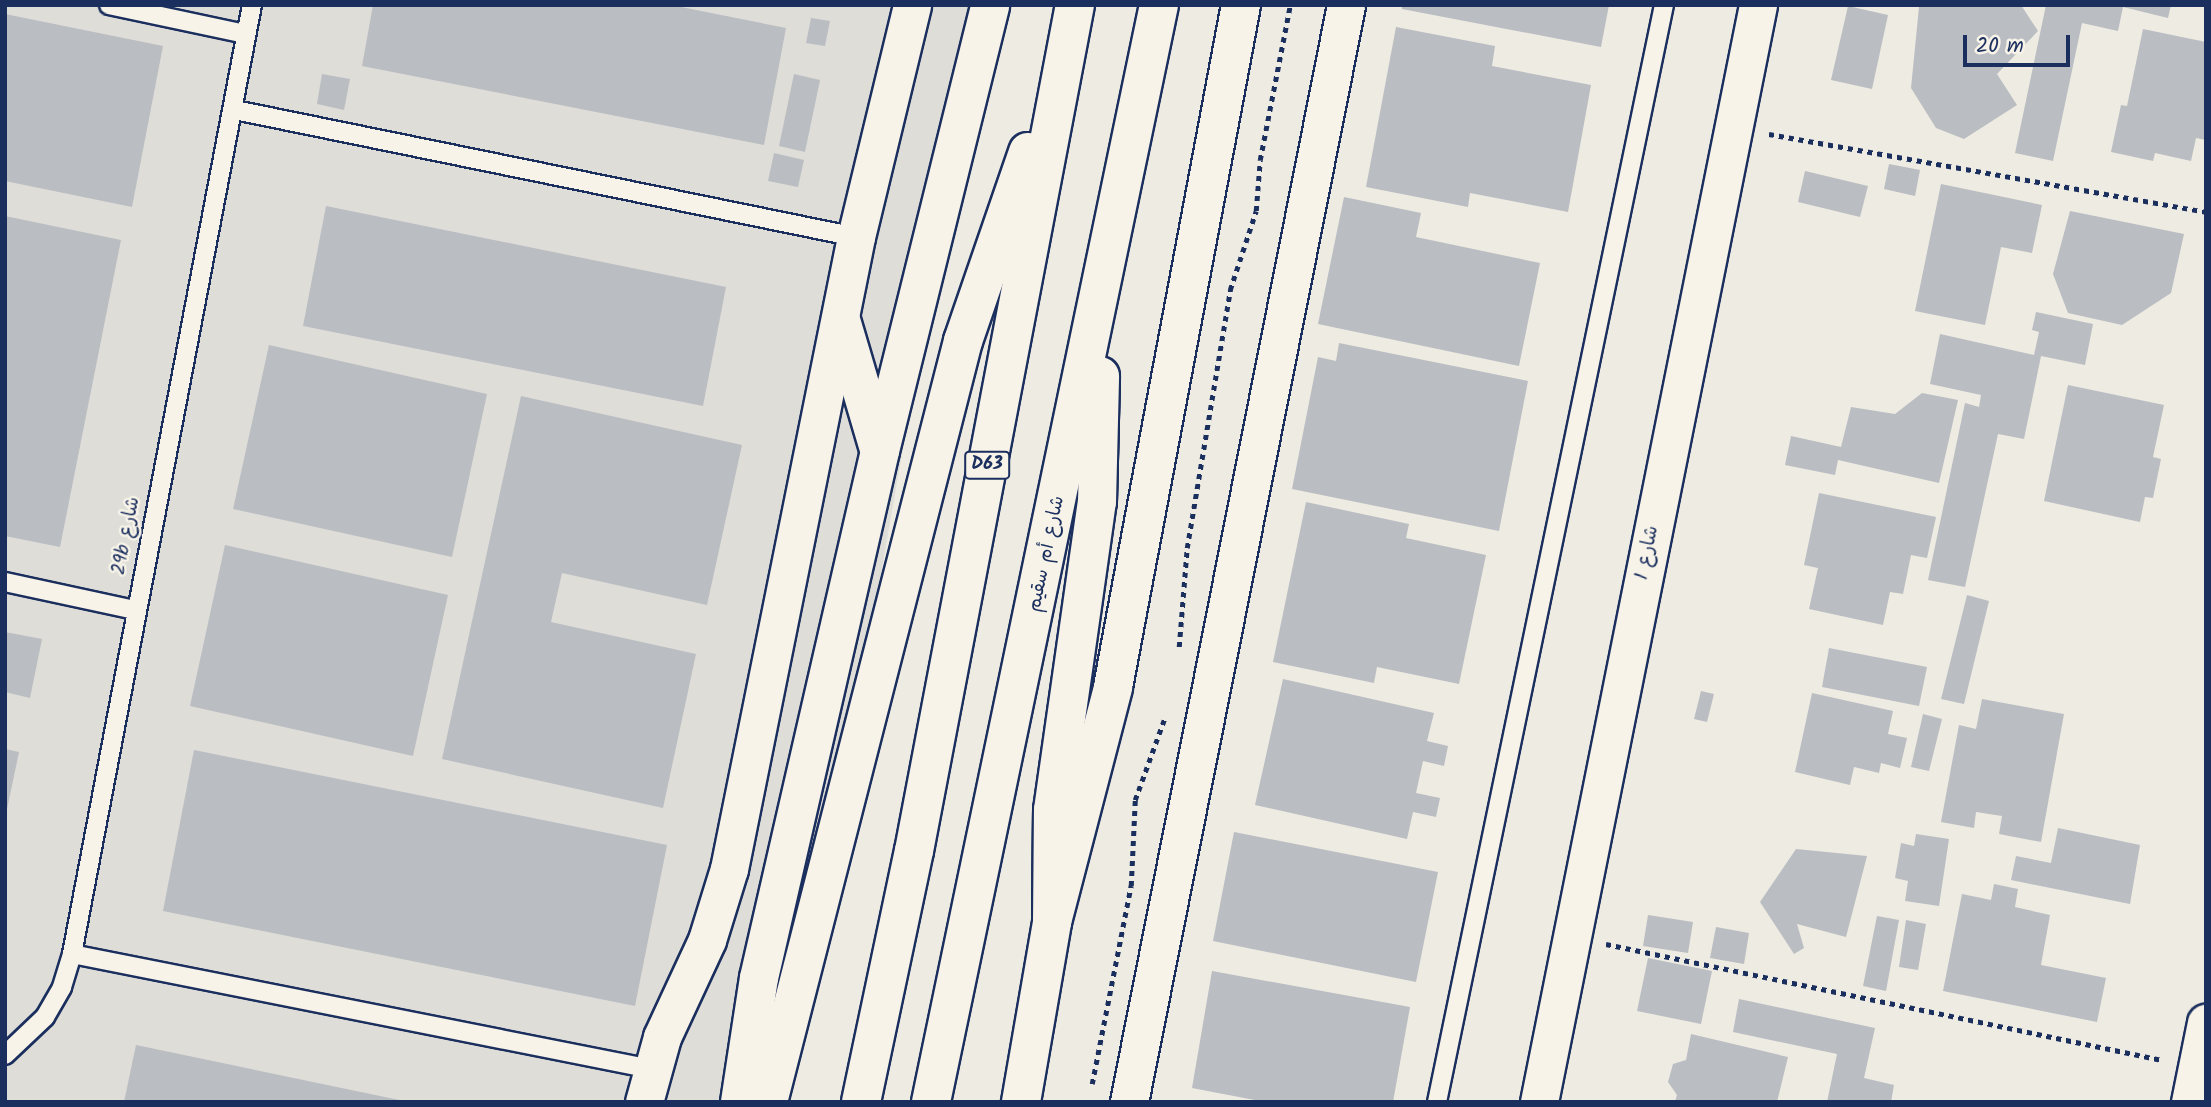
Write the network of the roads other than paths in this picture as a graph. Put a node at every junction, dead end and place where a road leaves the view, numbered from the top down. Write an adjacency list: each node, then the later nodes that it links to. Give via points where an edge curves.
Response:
1 (109, 5): 11 (lane)
2 (252, 5): 11 (lane, 29b شارع)
3 (912, 5): 14 (street)
4 (990, 5): 17 (main road)
5 (1075, 5): 12 (main road, D63)
6 (1159, 5): 16 (main road, شارع أم سقيم)
7 (1241, 5): 20 (main road, via 1113,687)
8 (1346, 5): 31 (street)
9 (1664, 5): 32 (lane)
10 (1758, 5): 33 (street, شارع 1)
11 (246, 34): 13 (lane, 29b شارع)
12 (1059, 80): 27 (main road, via 999,227 963,341); 28 (main road, D63, via 914,851)
13 (235, 110): 14 (lane); 19 (lane, 29b شارع)
14 (856, 237): 15 (street)
15 (841, 320): 17 (main road); 24 (street, via 729,869 707,940)
16 (1095, 329): 20 (main road, via 1102,444 1059,754); 29 (main road, شارع أم سقيم)
17 (880, 450): 26 (main road, via 759,978)
18 (5, 582): 19 (lane)
19 (134, 610): 21 (lane, 29b شارع)
20 (1052, 922): 30 (main road)
21 (72, 954): 23 (lane, 29b شارع, via 45,1017); 24 (lane)
22 (2206, 1023): 25 (street)
23 (5, 1055)
24 (648, 1085)
25 (2193, 1085)
26 (740, 1102)
27 (768, 1102)
28 (861, 1102)
29 (931, 1102)
30 (1021, 1102)
31 (1129, 1102)
32 (1437, 1102)
33 (1539, 1102)

